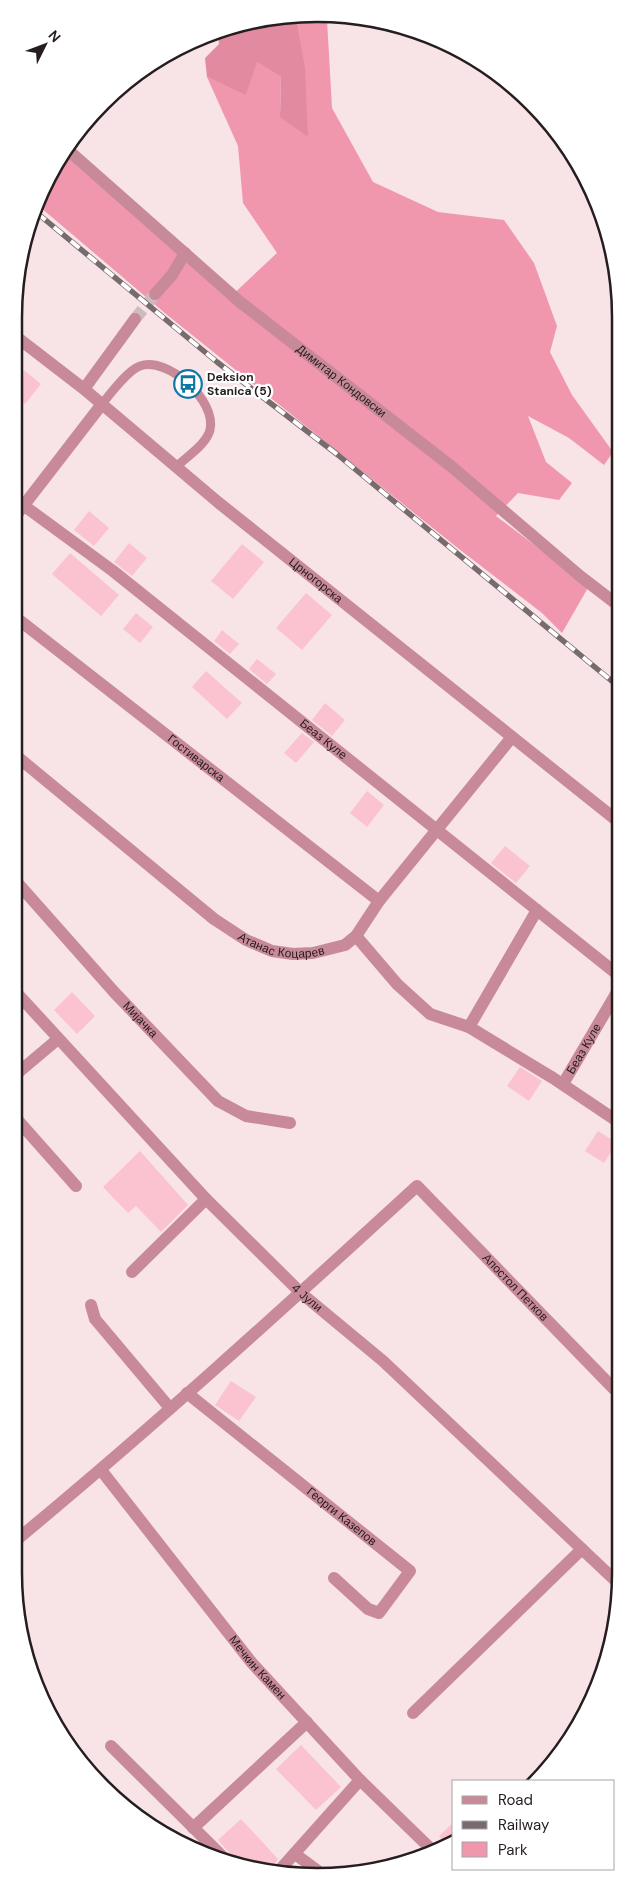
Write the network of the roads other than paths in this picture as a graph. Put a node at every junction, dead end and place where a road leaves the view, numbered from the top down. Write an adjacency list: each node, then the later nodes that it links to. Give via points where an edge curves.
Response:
1 (72, 154): 2 (street, Димитар Кондовски)
2 (186, 253): 3 (street); 10 (street, Димитар Кондовски, via 240,302 452,467)
3 (155, 294)
4 (135, 319): 6 (street)
5 (22, 341): 6 (street, Црногорска)
6 (84, 389): 7 (street, Црногорска)
7 (102, 404): 8 (street, Црногорска); 8 (lane, via 138,366 153,363 184,380 206,407 210,422 206,439); 9 (street)
8 (176, 467): 12 (street, Црногорска)
9 (23, 505): 15 (street, Беаз Куле, via 113,571)
10 (612, 601)
11 (22, 622): 17 (street, Гостиварска)
12 (512, 738): 14 (street, Црногорска); 15 (street, Атанас Коцарев)
13 (22, 761): 19 (street, Атанас Коцарев, via 214,919 246,940 272,951 293,954 344,945)
14 (612, 817)
15 (438, 832): 17 (street, Атанас Коцарев); 18 (street, Беаз Куле)
16 (22, 888): 28 (street, Мијачка, via 218,1101 246,1116)
17 (379, 901): 19 (street, Атанас Коцарев)
18 (537, 910): 20 (street, Беаз Куле); 23 (street)
19 (356, 936): 23 (street, via 397,984 430,1014)
20 (612, 972)
21 (22, 999): 24 (street, 4 Јули)
22 (612, 1001): 26 (street, Беаз Куле)
23 (469, 1027): 26 (street)
24 (58, 1039): 25 (street); 31 (street, 4 Јули)
25 (22, 1069)
26 (563, 1084): 27 (street)
27 (612, 1118)
28 (290, 1123)
29 (22, 1125): 30 (street)
30 (76, 1186)
31 (206, 1198): 32 (street); 33 (street, 4 Јули)
32 (132, 1272)
33 (301, 1293): 35 (street, Апостол Петков, via 417,1186); 36 (street); 40 (street, 4 Јули, via 383,1361)
34 (91, 1305): 37 (street, via 95,1319)
35 (612, 1387)
36 (187, 1393): 37 (street); 42 (street, Георги Казепов, via 410,1571 379,1613 368,1609)
37 (169, 1408): 38 (street)
38 (101, 1470): 39 (street); 44 (street, Мечкин Камен, via 252,1663)
39 (22, 1535)
40 (582, 1549): 41 (street, 4 Јули); 43 (street)
41 (612, 1577)
42 (334, 1578)
43 (413, 1713)
44 (307, 1722): 46 (street, Мечкин Камен); 47 (street)
45 (111, 1746): 47 (street)
46 (360, 1780): 48 (street, Мечкин Камен); 50 (street)
47 (193, 1828): 49 (street)
48 (428, 1846)
49 (214, 1849)
50 (294, 1854): 51 (street); 52 (street)
51 (284, 1865)
52 (313, 1868)

